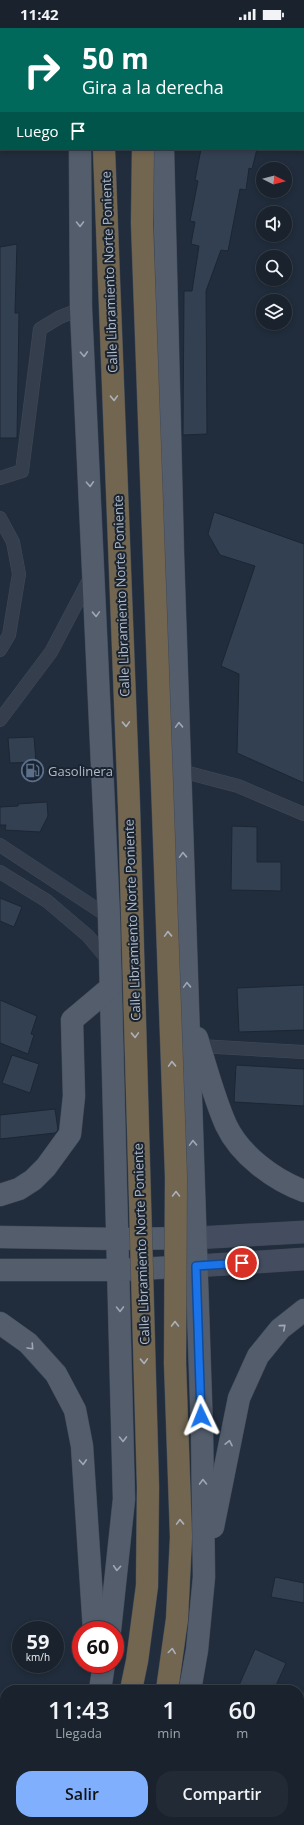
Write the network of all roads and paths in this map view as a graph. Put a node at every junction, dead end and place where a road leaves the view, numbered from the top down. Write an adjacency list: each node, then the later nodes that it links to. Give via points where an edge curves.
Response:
1 (80, 150): 5 (main road, Calle Libramiento Norte Poniente, one-way to 5)
2 (104, 150): 40 (highway, Calle Libramiento Norte Poniente, one-way to 40, bridge, via 128,790 148,1487 147,1586 138,1661)
3 (143, 150): 41 (highway, one-way to 3, bridge, via 177,1619 181,1537 175,1363 176,1176 142,223)
4 (164, 150): 11 (main road, one-way to 4, via 173,554)
5 (82, 309): 6 (lane, via 60,317 40,329 22,472); 8 (main road, Calle Libramiento Norte Poniente, one-way to 8)
6 (0, 478)
7 (0, 518): 9 (lane, via 13,542 19,574 9,635)
8 (94, 569): 10 (lane, via 51,652); 15 (main road, Calle Libramiento Norte Poniente, one-way to 15)
9 (0, 650)
10 (0, 720)
11 (181, 771): 12 (lane, via 238,786); 18 (main road, one-way to 11)
12 (304, 814)
13 (0, 846): 15 (lane)
14 (0, 872): 16 (lane, via 48,901 88,936)
15 (109, 917): 16 (main road, Calle Libramiento Norte Poniente)
16 (109, 961): 17 (main road, Calle Libramiento Norte Poniente)
17 (110, 988): 22 (main road, via 72,1020 74,1096 70,1134 33,1180 19,1189); 26 (main road, Calle Libramiento Norte Poniente)
18 (188, 1010): 19 (main road); 25 (main road, one-way to 18)
19 (199, 1046): 20 (lane); 21 (main road, via 226,1127 245,1153 274,1178)
20 (304, 1052)
21 (304, 1191)
22 (0, 1195)
23 (304, 1232): 25 (main road)
24 (0, 1237): 26 (main road)
25 (195, 1238): 26 (main road); 28 (main road)
26 (118, 1239): 30 (main road, Calle Libramiento Norte Poniente)
27 (304, 1259): 28 (main road)
28 (196, 1266): 30 (main road); 33 (main road, one-way to 28)
29 (0, 1270): 30 (main road)
30 (119, 1270): 35 (main road, Calle Libramiento Norte Poniente, one-way to 35, via 124,1499)
31 (304, 1310): 33 (main road, one-way to 31, via 226,1454 239,1398 258,1356 280,1329)
32 (0, 1323): 34 (main road, one-way to 34, via 28,1343 56,1374 74,1410 82,1446)
33 (204, 1577): 42 (main road)
34 (93, 1621)
35 (112, 1621)
36 (98, 1673): 38 (main road)
37 (102, 1673): 39 (main road)
38 (100, 1685)
39 (100, 1685)
40 (132, 1685)
41 (167, 1685)
42 (191, 1685)

